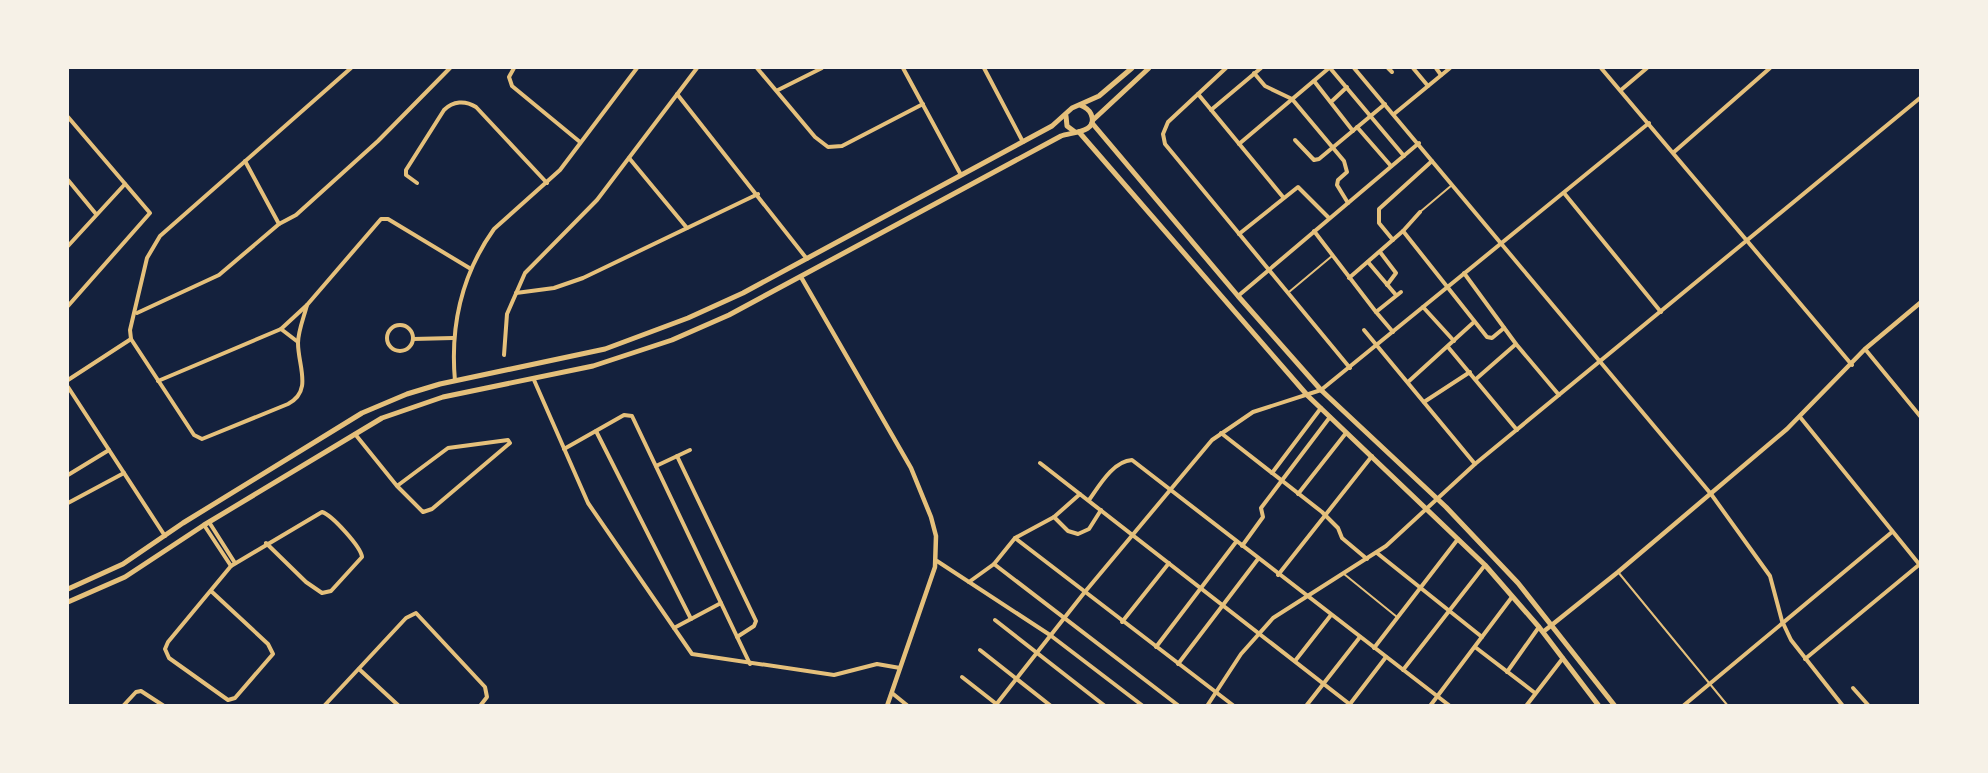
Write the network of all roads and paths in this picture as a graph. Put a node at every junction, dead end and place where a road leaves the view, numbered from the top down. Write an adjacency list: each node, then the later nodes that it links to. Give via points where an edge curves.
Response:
1 (351, 68): 57 (street)
2 (450, 68): 73 (street, via 378,141 296,215)
3 (514, 68): 49 (street, via 508,77 512,86)
4 (637, 68): 49 (street)
5 (697, 68): 31 (street)
6 (757, 68): 29 (street)
7 (822, 68): 29 (street)
8 (903, 68): 36 (street)
9 (984, 68): 50 (street)
10 (1132, 68): 38 (main road, via 1098,96)
11 (1149, 68): 44 (main road)
12 (1226, 68): 32 (street)
13 (1261, 68): 24 (street)
14 (1329, 68): 26 (street); 28 (street)
15 (1357, 68): 37 (street)
16 (1388, 68): 23 (street)
17 (1413, 68): 27 (street)
18 (1436, 68): 25 (street)
19 (1450, 68): 25 (street)
20 (1604, 68): 30 (street)
21 (1647, 68): 30 (street)
22 (1770, 68): 54 (street)
23 (1392, 72)
24 (1254, 74): 34 (street, via 1265,86); 39 (street)
25 (1441, 75): 27 (street)
26 (1314, 81): 34 (street); 35 (street)
27 (1428, 86): 41 (street)
28 (1347, 87): 35 (street); 42 (street)
29 (777, 90): 36 (street, via 822,144 835,148)
30 (1621, 90): 45 (street)
31 (676, 94): 56 (street); 67 (street)
32 (1198, 94): 39 (street); 77 (street, via 1168,122 1163,139)
33 (1920, 98): 79 (street)
34 (1292, 99): 52 (street); 53 (street)
35 (1331, 102): 46 (street)
36 (923, 104): 60 (street)
37 (1385, 104): 41 (street); 42 (street)
38 (1080, 105): 40 (main road); 44 (main road, via 1089,110)
39 (1211, 110): 52 (street)
40 (1066, 114): 47 (main road, via 1067,126); 50 (main road)
41 (1394, 114): 51 (street)
42 (1371, 115): 46 (street); 55 (street)
43 (68, 117): 64 (street)
44 (1092, 122): 47 (main road, via 1088,129); 96 (main road)
45 (1649, 123): 54 (street); 66 (street)
46 (1355, 129): 53 (street); 59 (street)
47 (1078, 132): 89 (main road, via 1061,136); 132 (main road)
48 (1295, 140): 53 (street, via 1314,160)
49 (580, 142): 63 (street)
50 (1023, 142): 60 (main road)
51 (1419, 143): 55 (street); 58 (street)
52 (1239, 144): 68 (street)
53 (1333, 148): 69 (street, via 1346,165 1347,172 1337,185)
54 (1674, 152): 79 (street)
55 (1404, 156): 59 (street)
56 (629, 158): 74 (street); 95 (street, via 583,216 530,265)
57 (245, 161): 73 (street); 104 (street, via 152,246)
58 (1432, 161): 65 (street); 78 (street, via 1379,209 1379,223)
59 (1391, 166): 69 (street)
60 (961, 175): 84 (main road)
61 (68, 180): 71 (street)
62 (417, 183): 63 (street, via 406,175 406,170 444,110 463,102 476,107)
63 (547, 183): 87 (street, via 494,228)
64 (125, 184): 71 (street); 100 (street, via 149,216)
65 (1452, 184): 70 (street); 80 (street)
66 (1564, 193): 80 (street); 103 (street)
67 (758, 194): 74 (street); 84 (street)
68 (1283, 197): 72 (street, via 1301,187); 77 (street)
69 (1348, 203): 72 (street)
70 (1420, 212): 76 (street)
71 (96, 214): 81 (street)
72 (1329, 218): 75 (street)
73 (279, 224): 104 (street, via 219,275)
74 (687, 228): 95 (street, via 583,278 554,288)
75 (1314, 231): 83 (street); 86 (street)
76 (1403, 231): 78 (street); 92 (street)
77 (1239, 234): 86 (street)
78 (1393, 240): 82 (street)
79 (1748, 240): 103 (street); 121 (street)
80 (1501, 244): 88 (street); 120 (street)
81 (68, 246)
82 (1380, 252): 85 (street); 91 (street, via 1396,273)
83 (1332, 256): 90 (street); 93 (street)
84 (807, 259): 128 (main road, via 728,301 624,343)
85 (1368, 262): 90 (street); 91 (street)
86 (1269, 268): 93 (street); 96 (street)
87 (471, 269): 99 (street, via 384,218); 110 (street, via 457,310)
88 (1464, 273): 92 (street); 106 (street)
89 (801, 277): 126 (main road, via 672,340); 180 (street, via 911,468 931,518)
90 (1348, 278): 102 (street)
91 (1387, 285): 97 (street)
92 (1445, 288): 101 (street); 105 (street)
93 (1288, 292): 122 (street)
94 (1401, 292): 97 (street)
95 (515, 293): 119 (street, via 505,323)
96 (1238, 296): 131 (main road)
97 (1396, 296): 102 (street)
98 (1920, 303): 118 (street)
99 (307, 305): 107 (street); 114 (street)
100 (68, 306)
101 (1423, 307): 109 (street); 113 (street)
102 (1376, 312): 109 (street)
103 (1661, 312): 120 (street)
104 (136, 314): 111 (street)
105 (1474, 322): 106 (street, via 1488,338); 113 (street)
106 (1504, 328): 115 (street)
107 (281, 329): 114 (street); 127 (street)
108 (1364, 330): 116 (street)
109 (1393, 332): 116 (street)
110 (453, 338): 112 (street); 128 (street)
111 (131, 339): 125 (street); 127 (street)
112 (413, 339): 112 (street, via 408,327 399,325 391,327 387,335 387,343 397,351 406,350)
113 (1454, 341): 117 (street)
114 (298, 342): 127 (street, via 303,387 299,397 204,438 195,437)
115 (1516, 344): 124 (street); 133 (street)
116 (1377, 345): 122 (street); 129 (street)
117 (1448, 347): 123 (street); 129 (street)
118 (1865, 349): 121 (street); 136 (street)
119 (504, 356)
120 (1599, 364): 133 (street); 160 (street)
121 (1852, 365): 138 (street)
122 (1350, 368): 131 (street)
123 (1470, 372): 124 (street); 134 (street)
124 (1476, 379): 139 (street)
125 (68, 380)
126 (534, 380): 141 (main road, via 430,400); 144 (street)
127 (158, 381)
128 (455, 381): 171 (main road, via 407,394 362,413)
129 (1408, 382): 134 (street)
130 (68, 387): 145 (street)
131 (1322, 390): 132 (street); 161 (main road)
132 (1308, 396): 135 (main road); 143 (street, via 1253,412)
133 (1559, 396): 139 (street)
134 (1424, 402): 150 (street)
135 (1321, 408): 137 (main road); 153 (street)
136 (1920, 416)
137 (1330, 417): 142 (main road); 155 (street)
138 (1800, 417): 160 (street); 169 (street)
139 (1517, 430): 150 (street)
140 (596, 431): 144 (street); 151 (street, via 628,414); 204 (street)
141 (354, 432): 156 (street); 168 (main road)
142 (1347, 432): 148 (main road); 159 (street)
143 (1221, 433): 153 (street); 157 (street)
144 (564, 449): 209 (street, via 590,507)
145 (109, 450): 152 (street); 154 (street)
146 (690, 450): 147 (street)
147 (676, 456): 151 (street); 213 (street, via 756,621)
148 (1372, 456): 164 (main road); 166 (street)
149 (1040, 463): 158 (street)
150 (1475, 464): 161 (street)
151 (656, 466): 198 (street)
152 (124, 473): 163 (street); 171 (street)
153 (1272, 473): 155 (street)
154 (68, 475)
155 (1282, 481): 159 (street); 176 (street, via 1261,508 1263,518)
156 (398, 486): 156 (street, via 448,448 508,440 510,443 428,512 418,508)
157 (1170, 489): 162 (street, via 1132,460 1126,460 1104,479); 170 (street); 174 (street)
158 (1080, 493): 162 (street); 167 (street)
159 (1298, 494): 166 (street)
160 (1711, 494): 186 (street); 206 (street, via 1770,576)
161 (1436, 499): 164 (street); 208 (main road)
162 (1089, 500): 165 (street)
163 (68, 503)
164 (1427, 508): 173 (main road); 177 (street)
165 (1101, 510): 167 (street, via 1089,529 1078,534 1068,531); 170 (street)
166 (1325, 516): 179 (street, via 1342,538); 187 (street)
167 (1054, 517): 172 (street)
168 (207, 523): 182 (street); 197 (main road, via 114,584)
169 (1892, 532): 184 (street); 206 (street)
170 (1133, 534): 181 (street); 194 (street)
171 (165, 536): 192 (main road, via 123,564)
172 (1015, 538): 183 (street); 194 (street)
173 (1458, 539): 185 (main road); 191 (street)
174 (1236, 542): 176 (street); 190 (street)
175 (266, 543): 175 (street, via 322,593 331,591 362,557 360,548 325,512); 182 (street)
176 (1242, 546): 178 (street)
177 (1377, 553): 179 (street); 191 (street)
178 (1258, 559): 187 (street); 199 (street)
179 (1367, 559): 188 (street)
180 (937, 561): 189 (street); 227 (street)
181 (1169, 562): 190 (street); 207 (street)
182 (233, 564): 193 (street)
183 (994, 564): 189 (street); 203 (street)
184 (1920, 564): 223 (street)
185 (1485, 565): 195 (main road); 200 (street)
186 (1618, 572): 208 (street); 233 (street)
187 (1278, 574): 196 (street)
188 (1344, 574): 196 (street); 202 (street)
189 (969, 582): 212 (street)
190 (1201, 587): 199 (street); 216 (street)
191 (1420, 588): 200 (street); 202 (street)
192 (68, 589)
193 (211, 591): 193 (street, via 268,644 273,654 235,698 228,700 165,652 168,642)
194 (1084, 593): 203 (street); 207 (street)
195 (1513, 596): 210 (main road); 215 (street)
196 (1307, 597): 201 (street); 211 (street, via 1278,614)
197 (68, 602)
198 (721, 603): 204 (street); 213 (street)
199 (1222, 604): 211 (street); 226 (street)
200 (1449, 611): 215 (street); 229 (street)
201 (1331, 615): 214 (street); 224 (street)
202 (1397, 617): 218 (street)
203 (1064, 618): 212 (street); 251 (street)
204 (691, 619): 209 (street)
205 (995, 620): 220 (street)
206 (1782, 621): 223 (street); 233 (street)
207 (1122, 622): 216 (street)
208 (1552, 624): 210 (street); 260 (main road)
209 (674, 628): 225 (street, via 696,657)
210 (1541, 629): 222 (main road); 230 (street)
211 (1258, 633): 224 (street); 236 (street)
212 (1050, 635): 220 (street); 250 (street)
213 (737, 637): 225 (street)
214 (1360, 637): 218 (street); 234 (street)
215 (1482, 637): 217 (street)
216 (1156, 647): 226 (street)
217 (1474, 647): 230 (street); 239 (street)
218 (1374, 648): 221 (street)
219 (980, 650): 232 (street)
220 (1037, 652): 232 (street); 249 (street)
221 (1386, 657): 229 (street); 255 (street)
222 (1563, 658): 238 (street); 259 (main road)
223 (1805, 659): 263 (street)
224 (1295, 661): 234 (street)
225 (750, 664): 227 (street, via 834,675 877,664)
226 (1178, 664): 236 (street)
227 (900, 668): 237 (street)
228 (359, 669): 242 (street); 243 (street); 244 (street, via 406,618 416,613 485,687 487,697)
229 (1403, 670): 239 (street)
230 (1507, 672): 238 (street)
231 (962, 677): 247 (street)
232 (1016, 679): 247 (street); 248 (street)
233 (1710, 683): 261 (street); 262 (street)
234 (1324, 684): 254 (street); 255 (street)
235 (1853, 688): 264 (street)
236 (1216, 692): 252 (street); 253 (street)
237 (892, 693): 245 (street); 246 (street)
238 (1535, 693): 258 (street)
239 (1438, 696): 256 (street); 257 (street)
240 (123, 705): 241 (street, via 141,691)
241 (165, 705)
242 (324, 705)
243 (399, 705)
244 (480, 705)
245 (887, 705)
246 (908, 705)
247 (997, 705)
248 (1050, 705)
249 (1105, 705)
250 (1143, 705)
251 (1179, 705)
252 (1207, 705)
253 (1234, 705)
254 (1306, 705)
255 (1351, 705)
256 (1430, 705)
257 (1450, 705)
258 (1526, 705)
259 (1599, 705)
260 (1615, 705)
261 (1683, 705)
262 (1728, 705)
263 (1843, 705)
264 (1869, 705)

